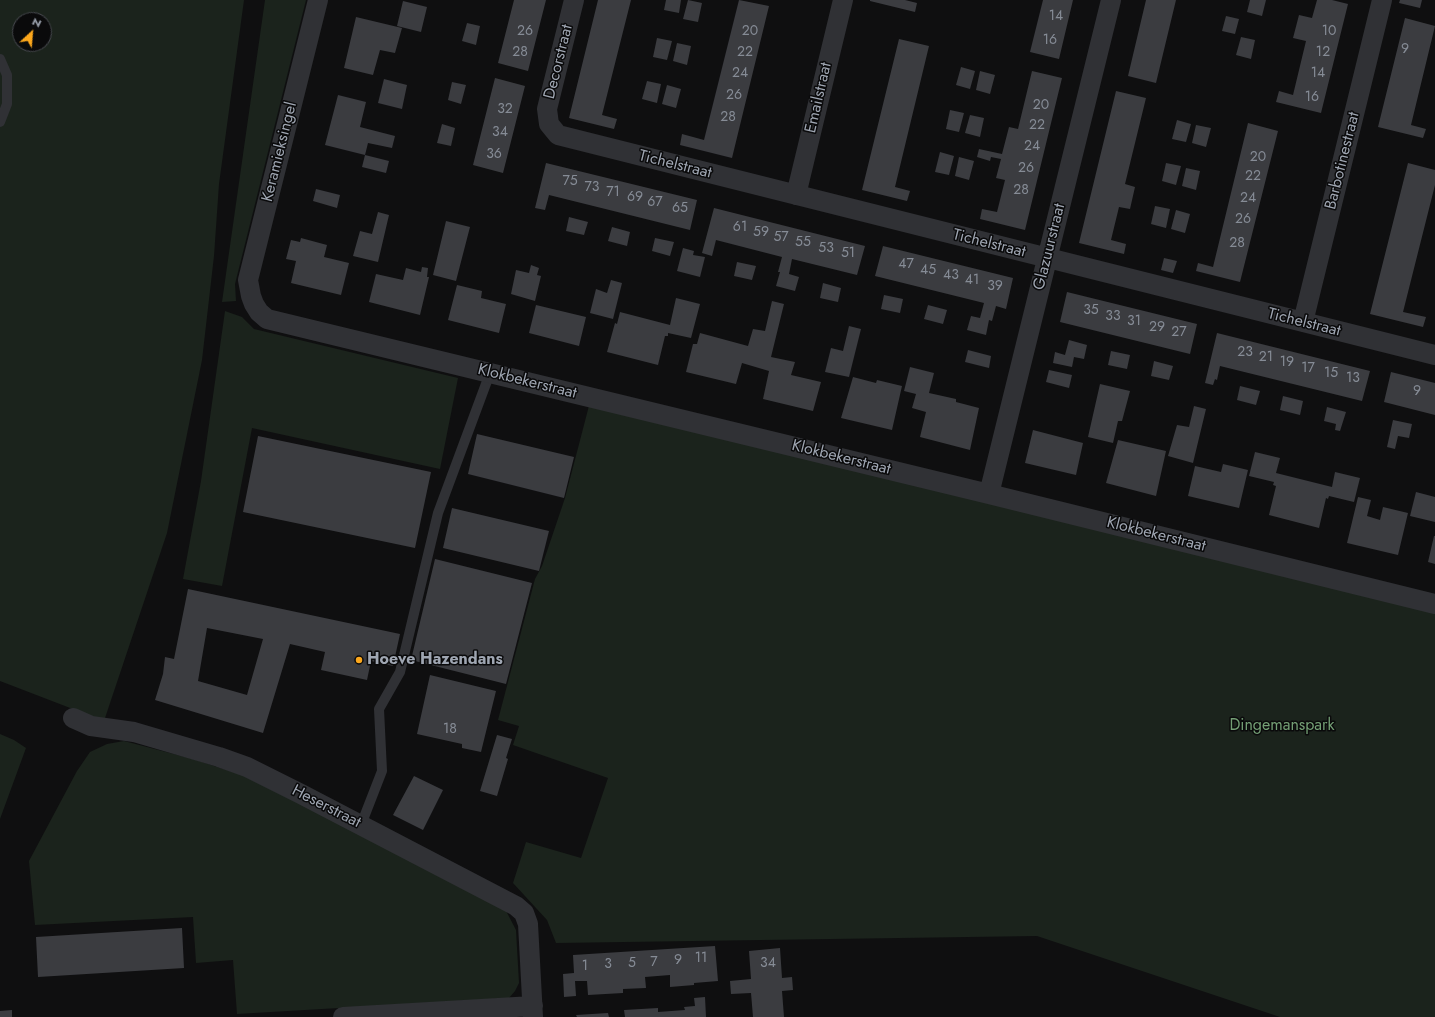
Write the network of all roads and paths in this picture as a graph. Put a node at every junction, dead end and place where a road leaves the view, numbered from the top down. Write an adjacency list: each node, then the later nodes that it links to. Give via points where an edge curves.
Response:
1 (318, 0): 11 (street, Keramieksingel, via 249,274)
2 (574, 0): 8 (street, Decorstraat, via 547,109)
3 (843, 0): 9 (street, Emailstraat)
4 (1111, 0): 10 (street, Glazuurstraat)
5 (1382, 0): 12 (street, Barbotinestraat)
6 (0, 59): 7 (lane, via 7,75 7,104)
7 (0, 122)
8 (548, 124): 9 (street, Tichelstraat, via 558,135)
9 (796, 196): 10 (street, Tichelstraat)
10 (1047, 258): 12 (street, Tichelstraat); 15 (street, Glazuurstraat)
11 (254, 304): 14 (street, Klokbekerstraat, via 267,319)
12 (1303, 322): 13 (street, Tichelstraat)
13 (1435, 355)
14 (490, 373): 15 (street, Klokbekerstraat); 18 (lane, via 438,513 400,672 379,709 382,771)
15 (989, 494): 16 (street, Klokbekerstraat)
16 (1435, 604)
17 (73, 718): 18 (street, Heserstraat, via 91,726 134,732 247,767)
18 (361, 825): 19 (street, Heserstraat, via 516,906 524,914 528,924)
19 (533, 1012): 20 (street)
20 (343, 1017)

